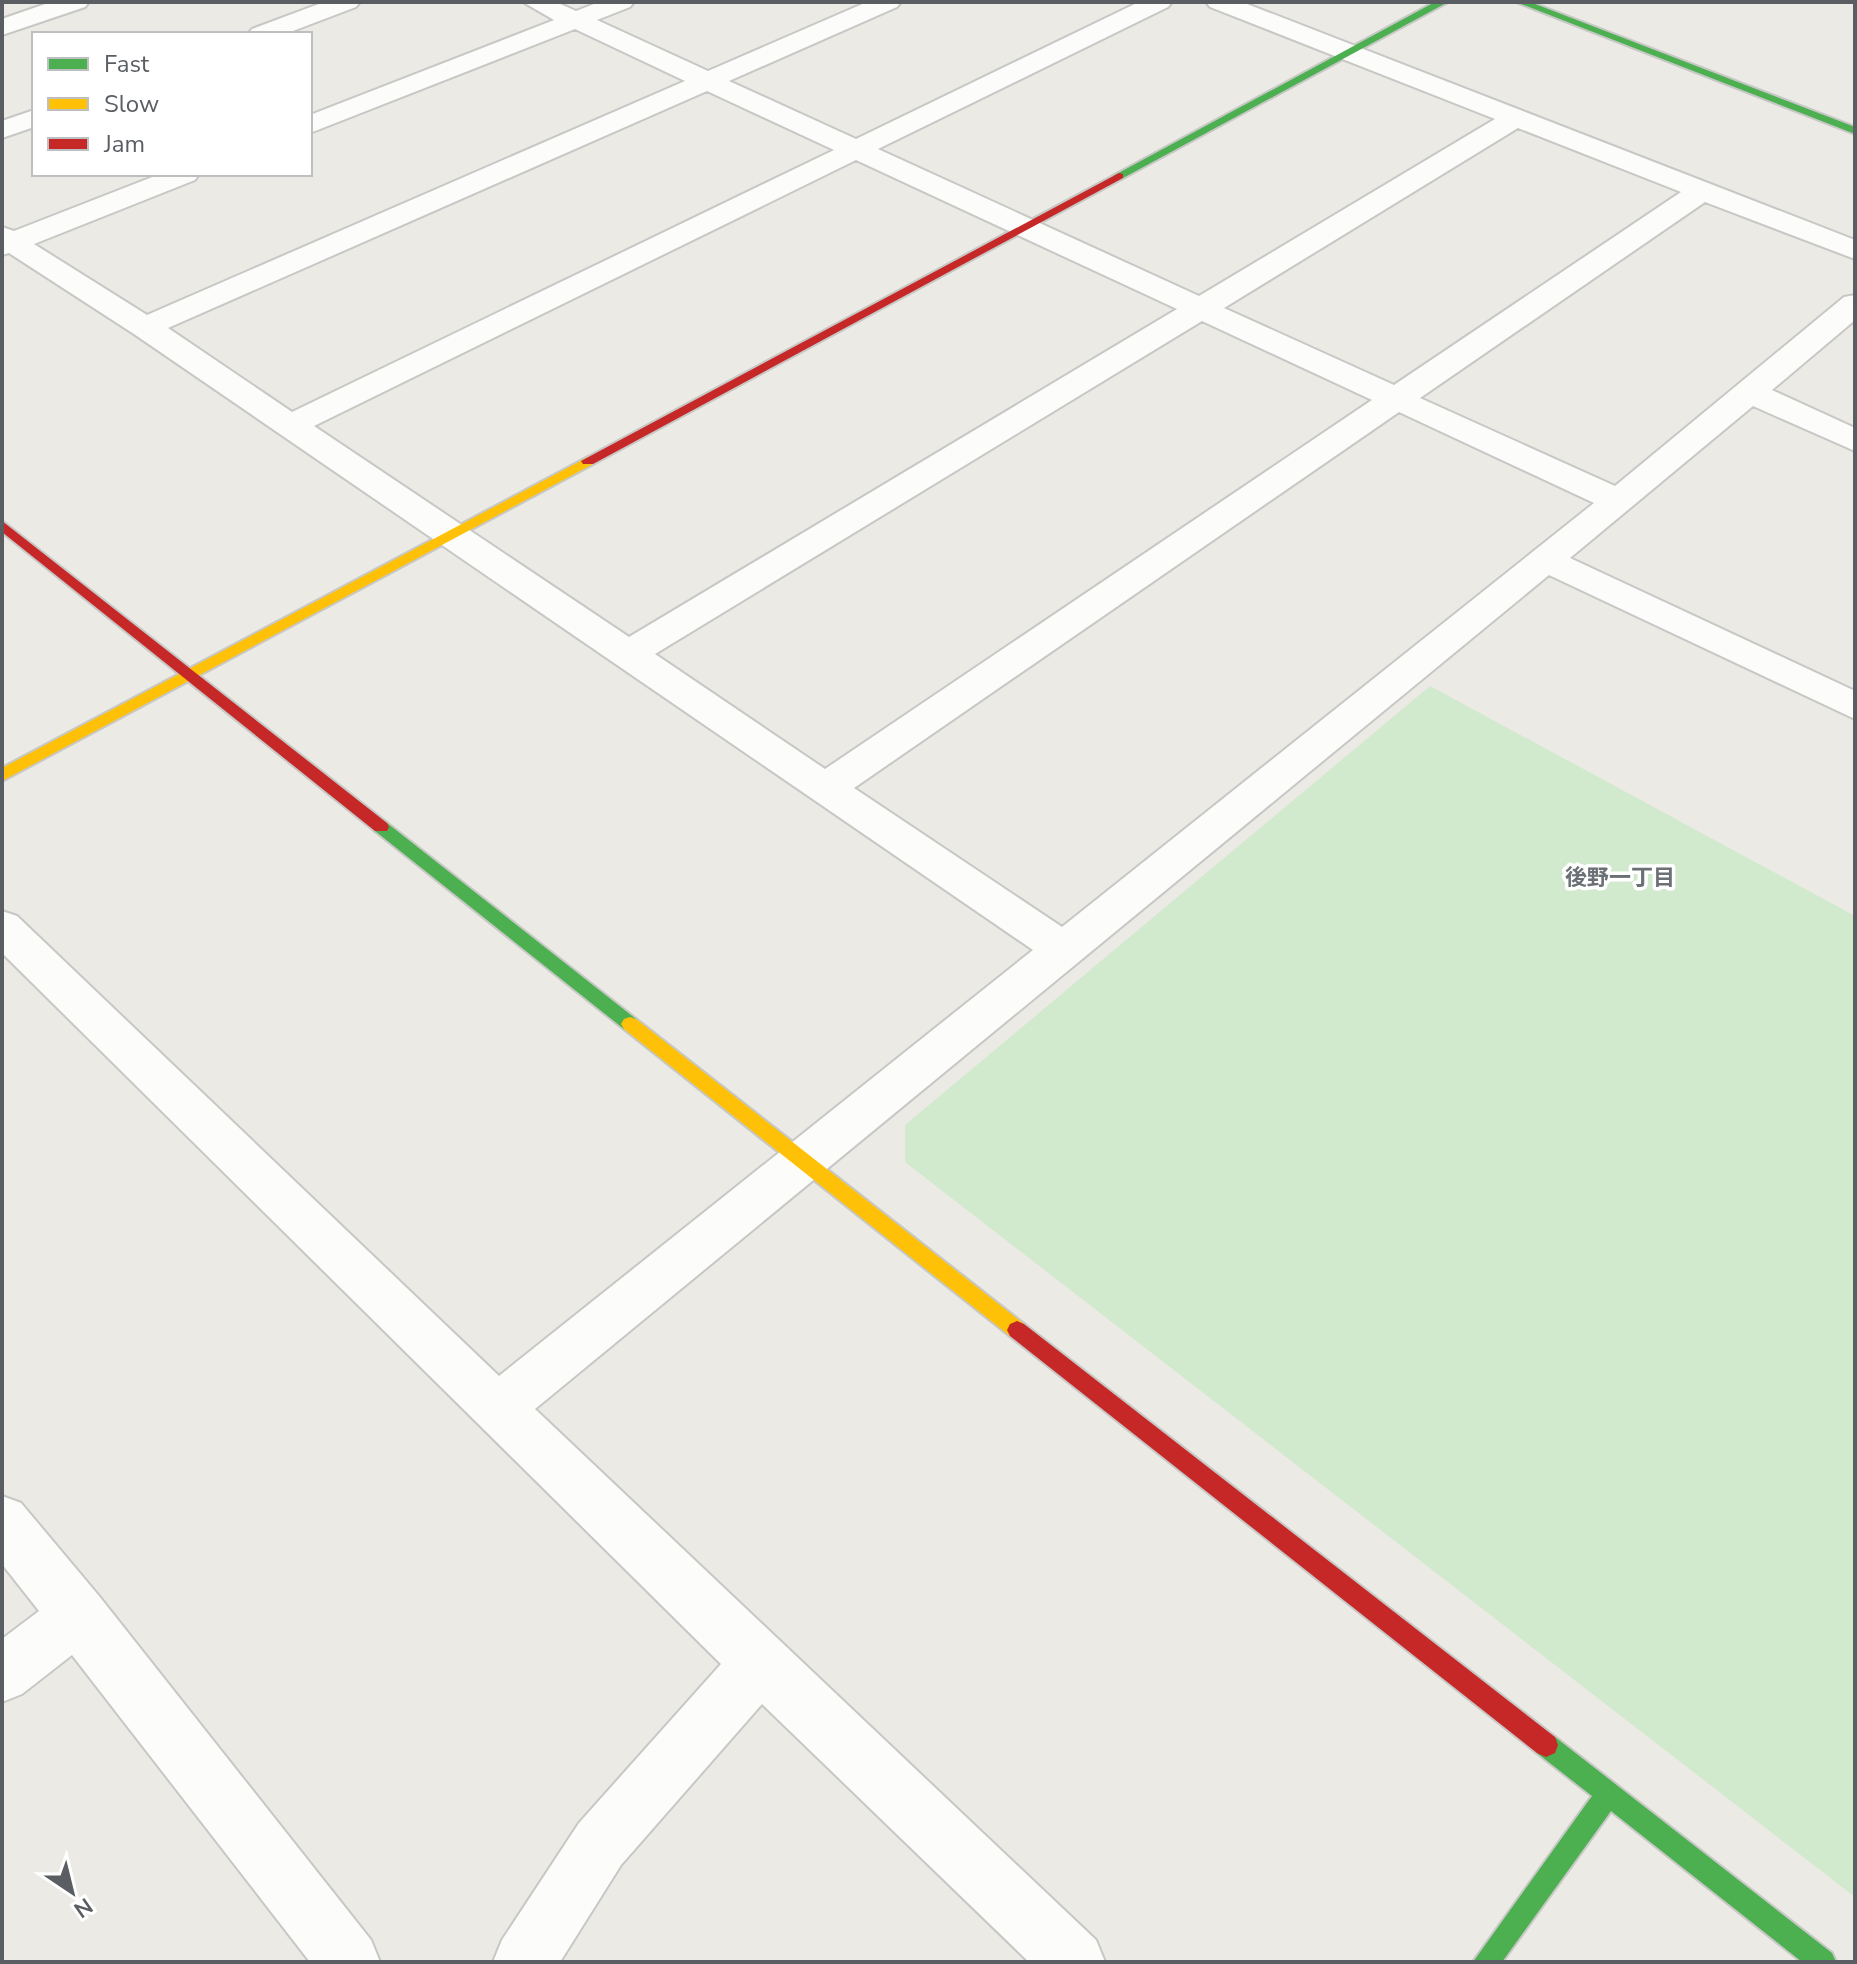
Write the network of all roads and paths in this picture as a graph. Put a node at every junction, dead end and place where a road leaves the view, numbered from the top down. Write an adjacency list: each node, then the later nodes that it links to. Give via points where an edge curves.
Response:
1 (76, 2): 11 (street)
2 (347, 2): 12 (street)
3 (536, 2): 10 (street)
4 (621, 2): 10 (street)
5 (888, 2): 14 (street)
6 (1159, 2): 20 (street)
7 (1219, 2): 13 (street)
8 (1443, 2): 13 (street)
9 (1521, 2): 19 (street)
10 (575, 20): 14 (street); 17 (street)
11 (2, 27)
12 (266, 32)
13 (1349, 51): 16 (street); 23 (street)
14 (709, 82): 20 (street); 28 (street)
15 (32, 119): 18 (street)
16 (1513, 120): 22 (street); 26 (street)
17 (312, 124)
18 (2, 130)
19 (1855, 131)
20 (853, 148): 23 (street); 31 (street)
21 (180, 176): 24 (street)
22 (1700, 192): 25 (street); 30 (street)
23 (1025, 227): 26 (street); 35 (street)
24 (5, 242): 28 (street)
25 (1855, 250)
26 (1201, 309): 30 (street); 37 (street)
27 (1852, 310): 29 (street)
28 (145, 327): 31 (street)
29 (1750, 392): 32 (street); 33 (street)
30 (1398, 400): 33 (street); 41 (street)
31 (289, 426): 35 (street)
32 (1855, 441)
33 (1618, 501): 36 (street)
34 (2, 525): 38 (street)
35 (454, 536): 37 (street); 38 (street)
36 (1545, 560): 39 (street); 43 (street)
37 (628, 654): 41 (street)
38 (191, 677): 40 (street); 44 (street)
39 (1855, 706)
40 (2, 775)
41 (825, 788): 43 (street)
42 (2, 927): 45 (street)
43 (1064, 950): 44 (street)
44 (804, 1163): 45 (street); 50 (street)
45 (499, 1407): 48 (street)
46 (2, 1521): 47 (street)
47 (79, 1615): 49 (street); 51 (street)
48 (760, 1663): 52 (street, via 600,1844); 53 (street)
49 (2, 1674)
50 (1608, 1795): 54 (street); 55 (street)
51 (349, 1962)
52 (524, 1962)
53 (1074, 1962)
54 (1486, 1962)
55 (1823, 1962)

